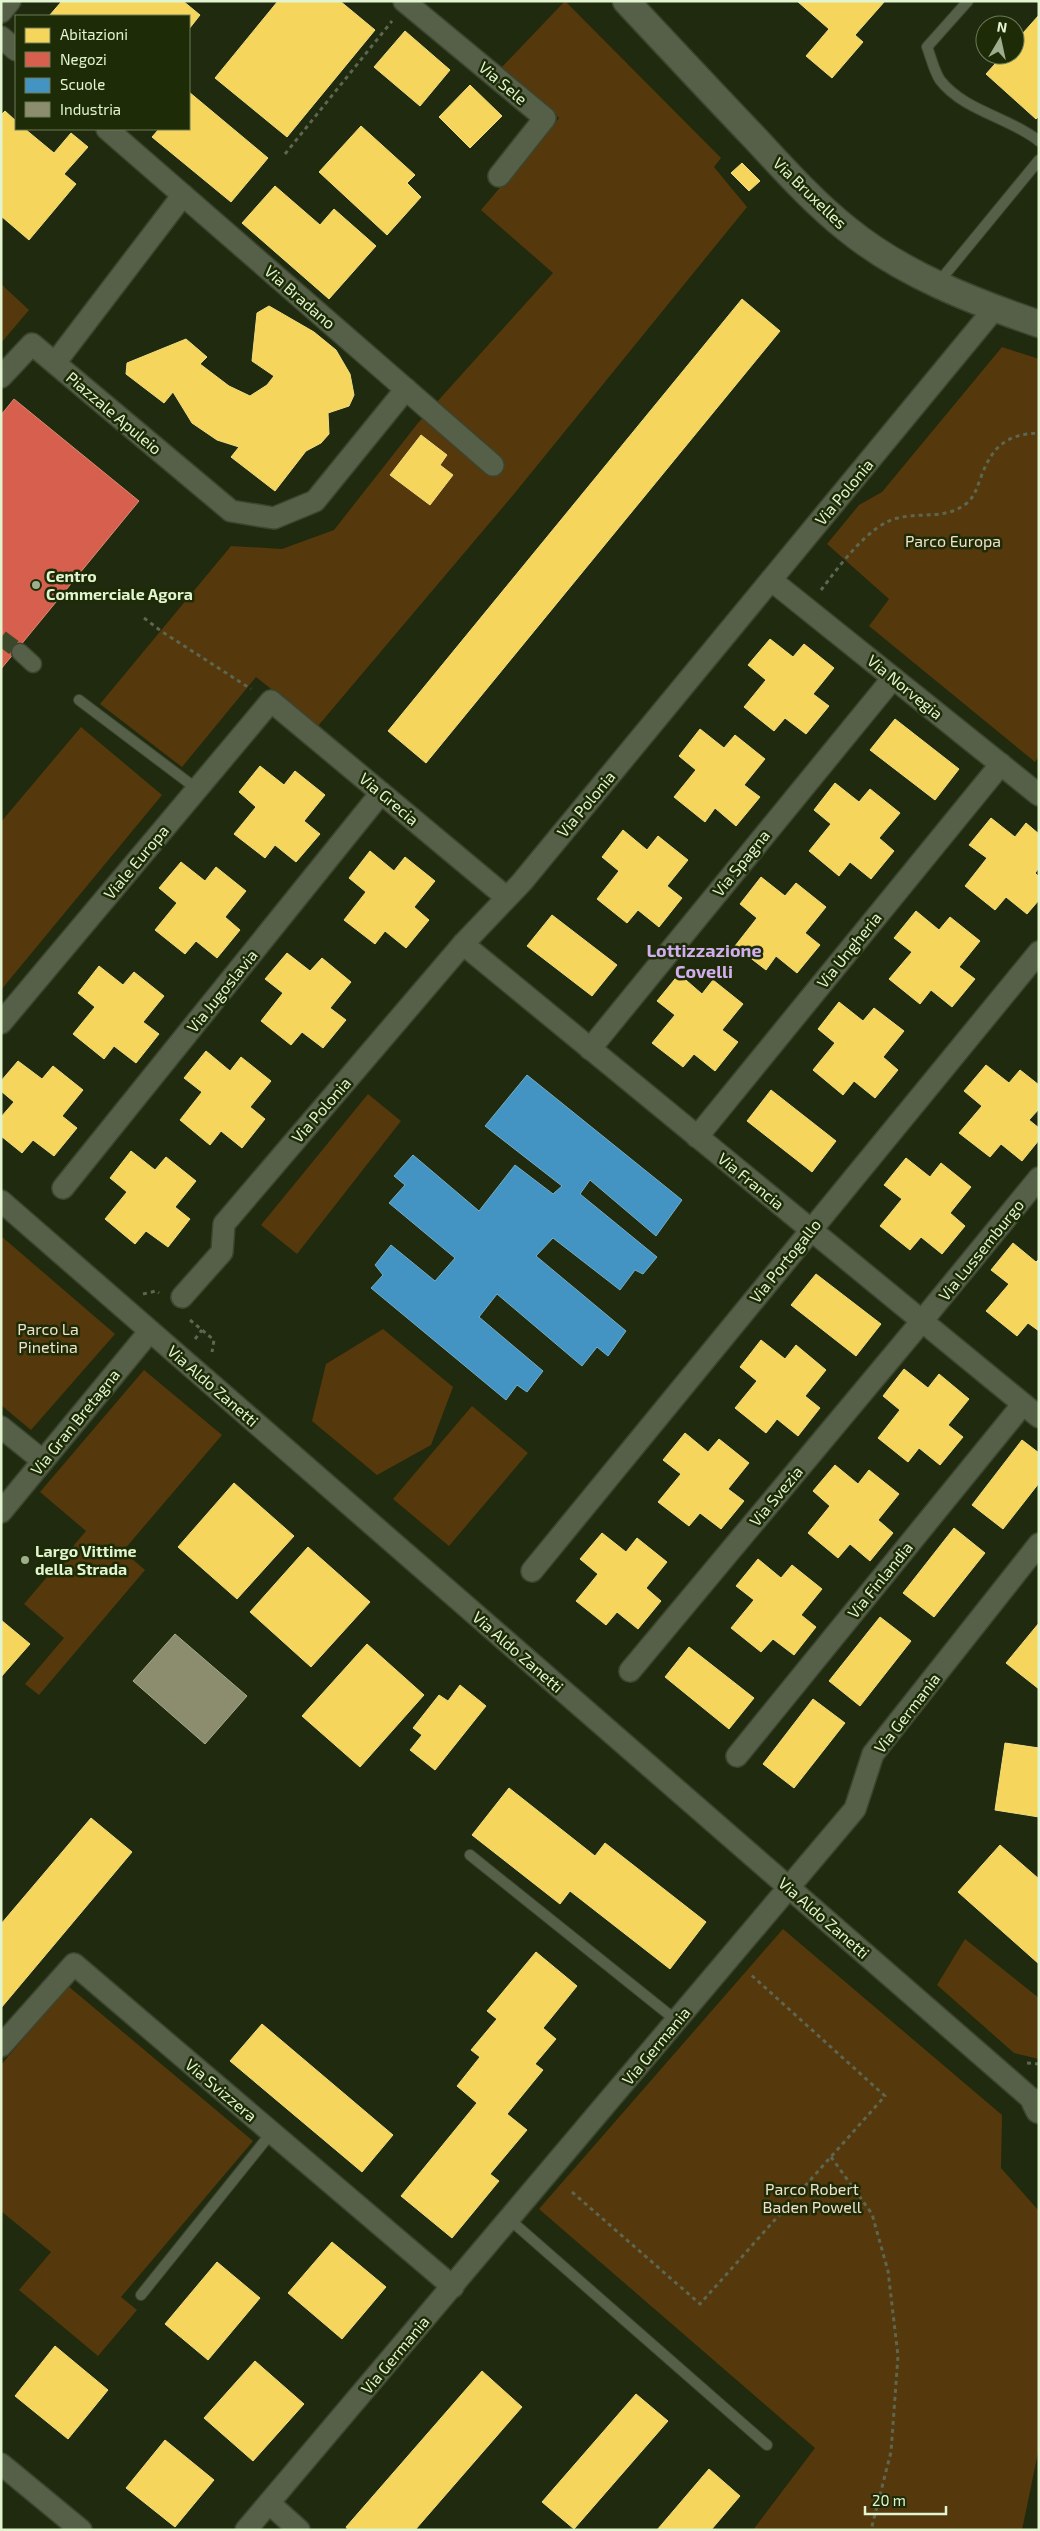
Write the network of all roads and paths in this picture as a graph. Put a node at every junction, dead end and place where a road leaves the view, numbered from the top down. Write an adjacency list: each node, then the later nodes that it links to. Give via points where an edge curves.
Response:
1 (10, 1): 5 (street)
2 (626, 1): 14 (street, Via Bruxelles, via 807,193 847,229 886,256)
3 (968, 1): 9 (lane, via 926,47 940,79 961,99 1027,131)
4 (406, 2): 10 (path); 12 (street, Via Sele, via 545,118)
5 (1, 12)
6 (1, 37): 7 (street)
7 (15, 49)
8 (108, 130): 13 (street, Via Bradano)
9 (1039, 141)
10 (285, 154)
11 (1039, 160): 14 (lane)
12 (499, 176)
13 (183, 195): 17 (street); 19 (street, Via Bradano)
14 (938, 284): 15 (street, Via Bruxelles)
15 (995, 308): 16 (street, Via Bruxelles); 22 (street, Via Polonia)
16 (1039, 324)
17 (54, 363): 18 (street, Piazzale Apuleio, via 32,344); 19 (street, Piazzale Apuleio, via 230,510 274,518 315,502)
18 (1, 377)
19 (406, 389): 21 (street, Via Bradano)
20 (1039, 433): 23 (path, via 1021,433 1002,443 989,456 975,494 954,512 896,518 881,525 846,558)
21 (493, 465)
22 (771, 580): 23 (street, Via Norvegia); 34 (street, Via Polonia, via 522,882)
23 (806, 608): 27 (street, Via Norvegia)
24 (144, 618): 29 (path)
25 (20, 652): 26 (street)
26 (33, 664)
27 (893, 678): 30 (street, Via Norvegia); 38 (street, Via Spagna)
28 (79, 700): 31 (lane)
29 (271, 701): 31 (street, Viale Europa); 32 (street, Via Grecia)
30 (1001, 764): 33 (street, Via Norvegia); 39 (street, Via Ungheria)
31 (197, 789): 37 (street, Viale Europa)
32 (381, 793): 34 (street, Via Grecia); 41 (street, Via Jugoslavia)
33 (1039, 795)
34 (506, 897): 35 (street, Via Polonia)
35 (463, 944): 38 (street, Via Francia); 44 (street, Via Polonia, via 224,1224 222,1252)
36 (1039, 952): 43 (street, Via Portogallo)
37 (1, 1023)
38 (590, 1049): 39 (street, Via Francia)
39 (697, 1137): 43 (street, Via Francia)
40 (1039, 1178): 45 (street, Via Lussemburgo)
41 (63, 1188)
42 (1, 1201): 46 (street, Via Aldo Zanetti)
43 (810, 1230): 45 (street, Via Francia); 52 (street, Via Portogallo)
44 (182, 1297)
45 (922, 1321): 47 (street, Via Francia); 53 (street, Via Svezia)
46 (150, 1331): 49 (street, Via Gran Bretagna); 56 (street, Via Aldo Zanetti)
47 (1031, 1411): 54 (street, Via Finlandia)
48 (1, 1426): 49 (street)
49 (43, 1461): 50 (street, Via Gran Bretagna)
50 (1, 1512)
51 (1039, 1544): 56 (street, Via Germania, via 873,1754 855,1809)
52 (532, 1571)
53 (630, 1671)
54 (738, 1756)
55 (470, 1855): 58 (lane)
56 (789, 1887): 58 (street, Via Germania); 60 (street, Via Aldo Zanetti)
57 (747, 1970): 62 (path, via 885,2096)
58 (677, 2021): 64 (street, Via Germania)
59 (1, 2046): 61 (street, Via Svizzera, via 74,1964)
60 (1038, 2104)
61 (272, 2132): 65 (street, Via Svizzera); 66 (lane)
62 (831, 2157): 63 (path, via 700,2304); 73 (path, via 872,2214 888,2271 898,2356 891,2452)
63 (572, 2192)
64 (510, 2219): 65 (street, Via Germania); 67 (lane)
65 (453, 2287): 69 (street, Via Germania)
66 (141, 2295)
67 (767, 2444)
68 (1, 2464): 70 (street)
69 (268, 2503): 71 (street, Via Germania); 72 (street)
70 (81, 2530)
71 (246, 2530)
72 (299, 2530)
73 (871, 2530)

